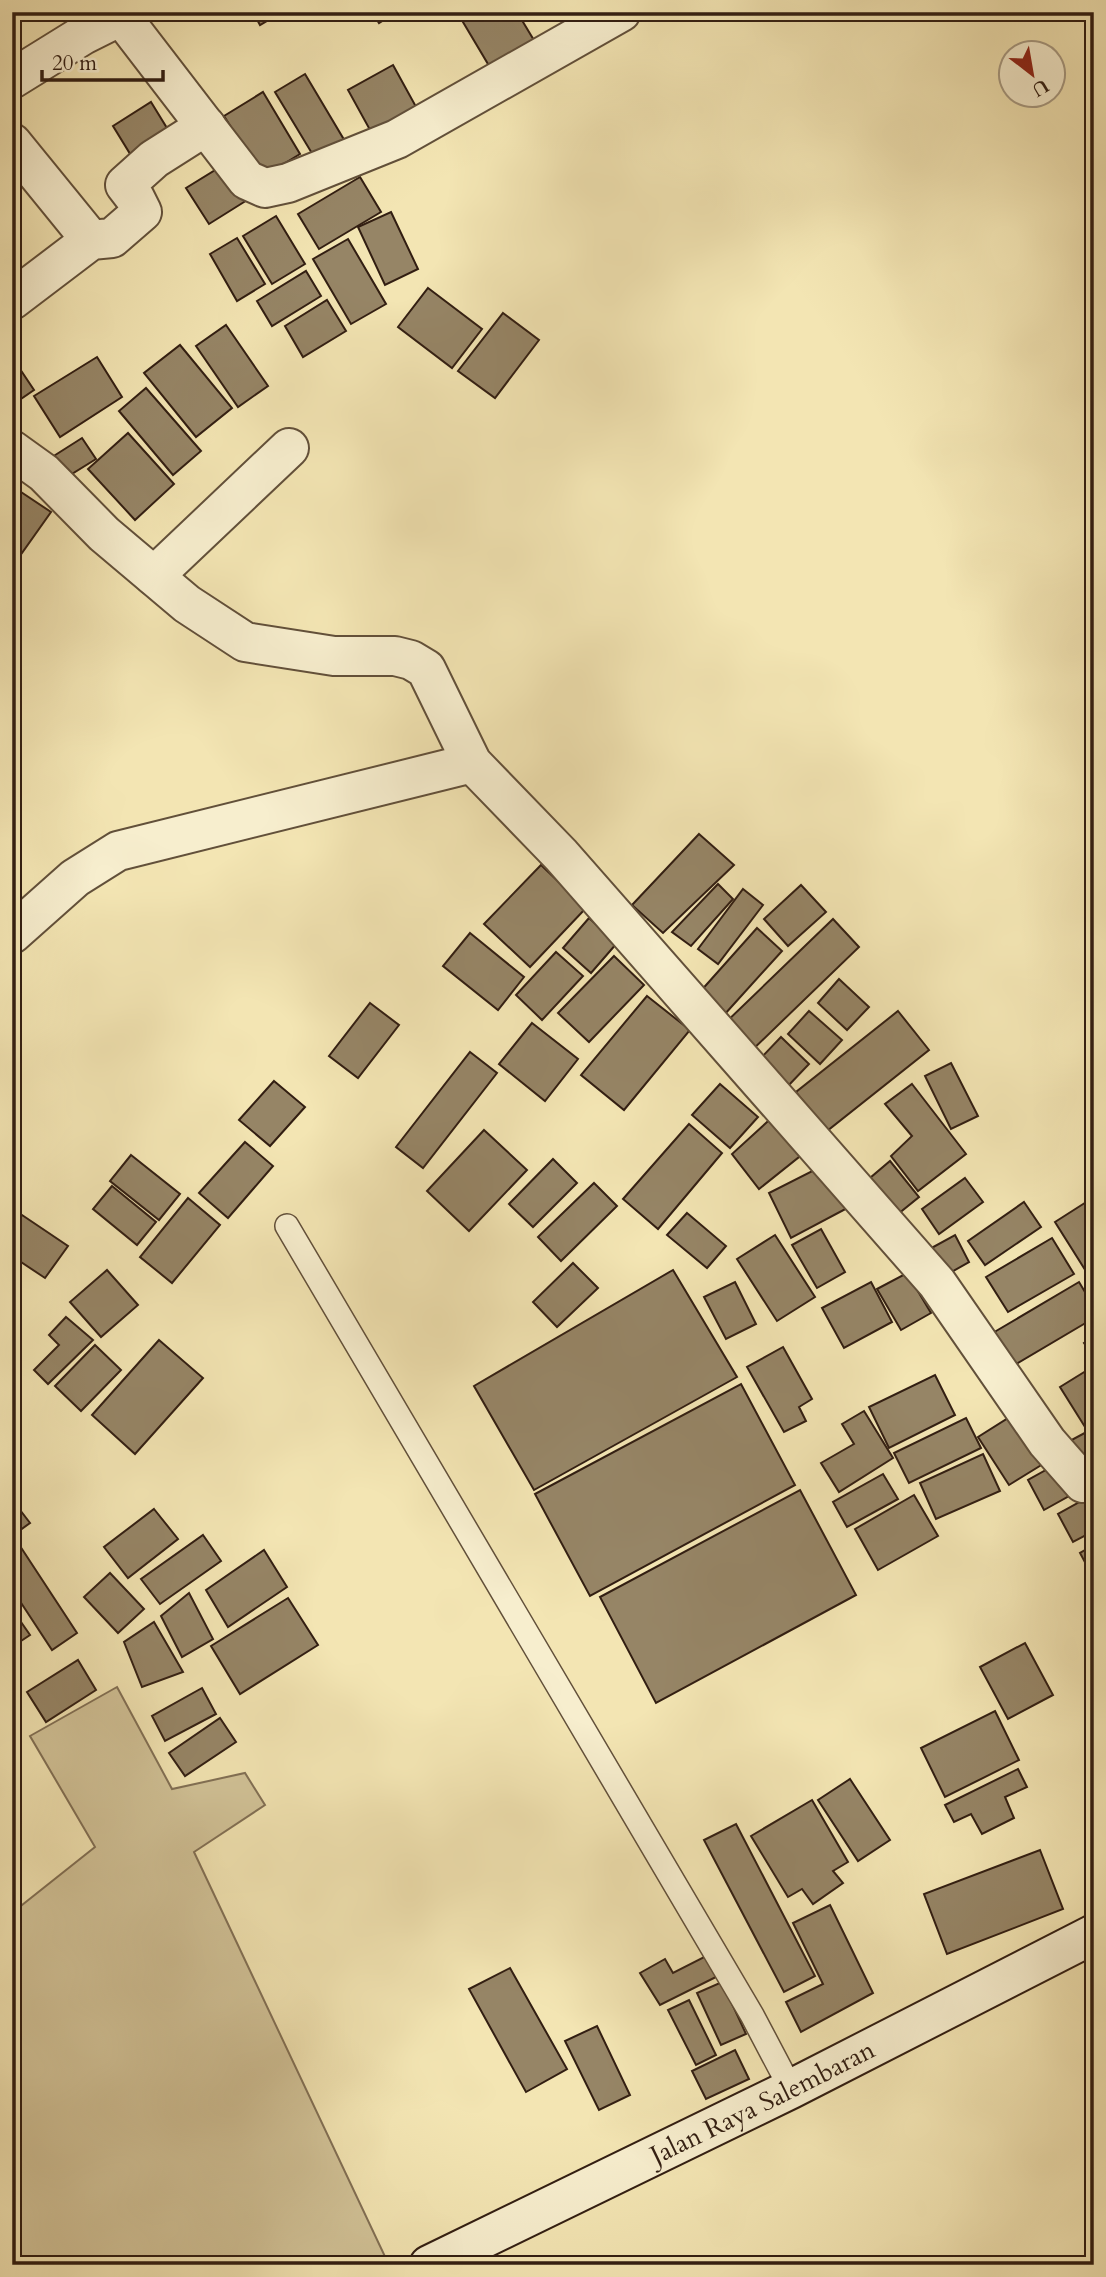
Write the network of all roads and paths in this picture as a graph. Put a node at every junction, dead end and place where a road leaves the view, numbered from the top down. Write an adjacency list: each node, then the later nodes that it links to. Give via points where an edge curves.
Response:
1 (621, 12): 3 (street, via 397,139 288,183 265,188 247,180)
2 (12, 79): 3 (street, via 121,16)
3 (206, 126): 5 (street, via 154,159 125,185 142,212 112,238)
4 (12, 143): 5 (street)
5 (91, 240): 6 (street)
6 (12, 300)
7 (289, 448): 9 (street)
8 (12, 450): 9 (street, via 44,473 104,534)
9 (154, 576): 10 (street, via 245,642 334,656 411,660 426,669)
10 (472, 763): 11 (street, via 118,852 75,878); 13 (street, via 561,855 937,1283 1047,1442 1083,1483)
11 (12, 934)
12 (287, 1226): 15 (lane, via 745,2003)
13 (1094, 1477)
14 (1094, 1934): 15 (street, Jalan Raya Salembaran)
15 (791, 2089): 16 (street, Jalan Raya Salembaran)
16 (429, 2265)

